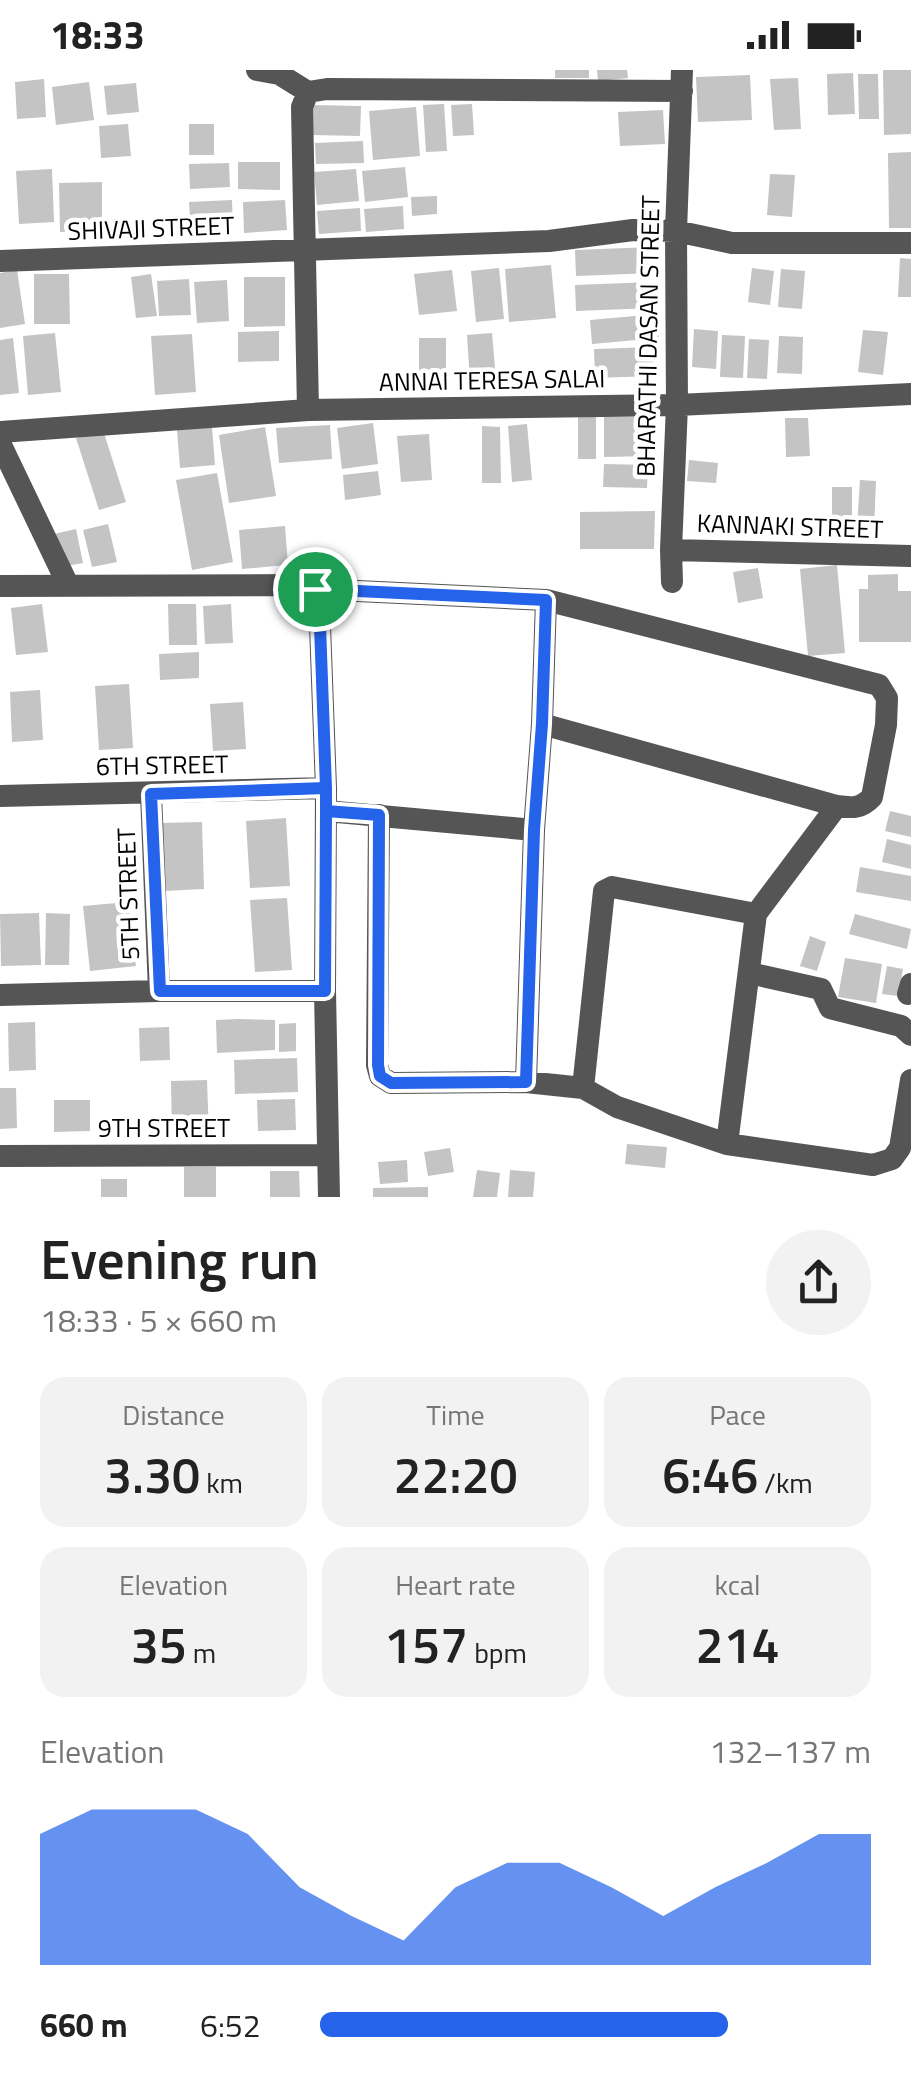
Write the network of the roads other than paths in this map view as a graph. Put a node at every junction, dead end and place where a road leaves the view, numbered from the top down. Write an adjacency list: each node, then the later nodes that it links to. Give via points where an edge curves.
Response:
1 (257, 70): 3 (street, via 279,74)
2 (682, 81): 3 (street); 4 (street, BHARATHI DASAN STREET)
3 (308, 92): 6 (street, via 302,107)
4 (676, 232): 5 (street, SHIVAJI STREET, via 732,243); 6 (street, SHIVAJI STREET); 9 (street, BHARATHI DASAN STREET)
5 (911, 243)
6 (304, 251): 7 (street, SHIVAJI STREET); 10 (street)
7 (0, 261)
8 (911, 394): 9 (street, ANNAI TERESA SALAI)
9 (677, 405): 10 (street, ANNAI TERESA SALAI); 13 (street, BHARATHI DASAN STREET)
10 (308, 410): 11 (street, ANNAI TERESA SALAI)
11 (0, 432)
12 (0, 443): 16 (street)
13 (670, 550): 14 (street, KANNAKI STREET); 15 (street, BHARATHI DASAN STREET)
14 (909, 557)
15 (672, 582)
16 (68, 585): 17 (street); 18 (street)
17 (0, 586)
18 (315, 589): 19 (street); 23 (street)
19 (546, 600): 20 (street); 24 (street, via 879,685 887,698 886,725 872,797 853,808)
20 (542, 724): 24 (street); 26 (street)
21 (151, 794): 22 (street, 6TH STREET); 23 (street, 6TH STREET); 29 (street, 5TH STREET)
22 (0, 796)
23 (326, 800): 25 (street, 6TH STREET); 30 (street)
24 (836, 806): 27 (street)
25 (379, 815): 26 (street, 6TH STREET); 34 (street, via 380,1076 391,1083)
26 (534, 830): 34 (street)
27 (756, 914): 28 (street); 35 (street, via 612,887 604,891)
28 (749, 973): 32 (street, via 820,990 830,1008 901,1026); 36 (street)
29 (160, 991): 30 (street); 31 (street)
30 (325, 991): 38 (street)
31 (0, 996)
32 (911, 1035)
33 (911, 1080): 36 (street, via 900,1148 892,1158 872,1164)
34 (526, 1082): 35 (street)
35 (583, 1088): 36 (street, via 617,1108)
36 (727, 1144)
37 (0, 1156): 38 (street, 9TH STREET)
38 (328, 1156): 39 (street)
39 (329, 1197)

